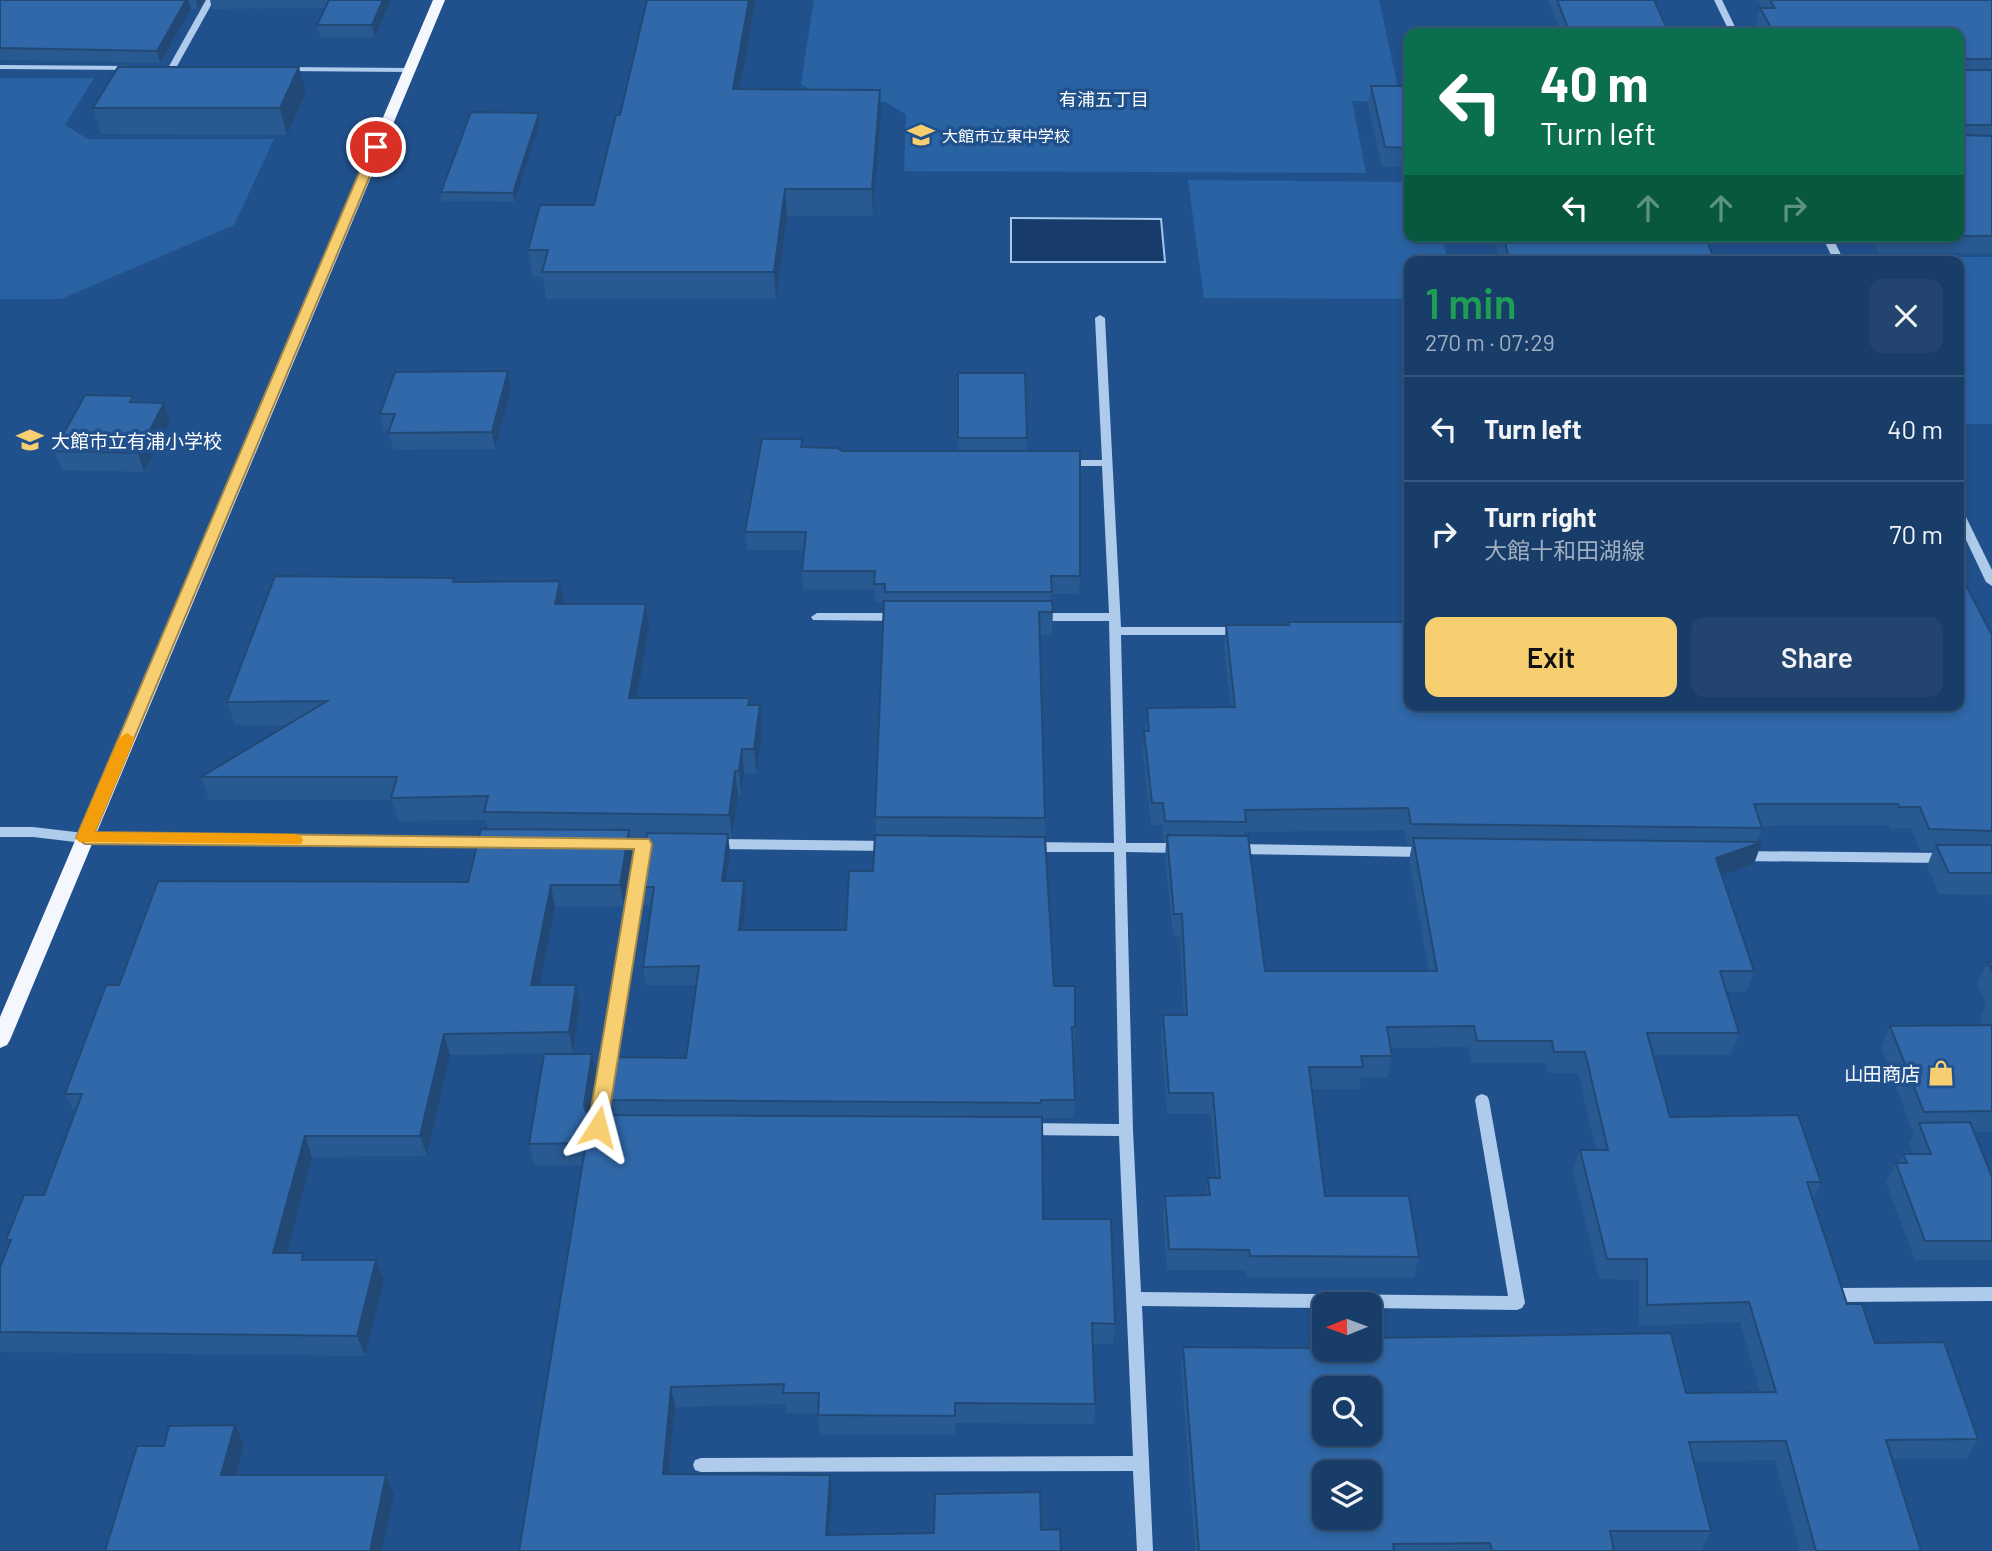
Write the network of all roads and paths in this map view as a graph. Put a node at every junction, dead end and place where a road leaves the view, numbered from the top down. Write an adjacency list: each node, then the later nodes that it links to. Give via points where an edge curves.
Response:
1 (210, 0): 8 (street)
2 (439, 0): 11 (main road)
3 (1718, 0): 4 (street)
4 (1732, 28)
5 (0, 67): 6 (street)
6 (145, 68)
7 (158, 68): 8 (street)
8 (172, 68): 9 (street)
9 (185, 68)
10 (279, 69): 11 (street)
11 (408, 70): 23 (main road)
12 (1100, 318): 14 (street)
13 (1052, 463): 14 (street)
14 (1107, 463): 20 (street)
15 (1964, 524): 16 (street)
16 (1992, 582)
17 (817, 617): 18 (street)
18 (911, 617)
19 (1020, 617): 20 (street)
20 (1115, 624): 21 (street); 31 (street)
21 (1255, 631)
22 (0, 832): 23 (street)
23 (85, 838): 24 (street); 37 (main road)
24 (504, 842)
25 (601, 843): 26 (street)
26 (643, 844): 27 (street); 39 (street, via 598,1127)
27 (671, 844)
28 (698, 844): 29 (street)
29 (903, 846)
30 (1012, 847): 31 (street)
31 (1121, 848): 32 (street); 41 (street)
32 (1191, 849)
33 (1218, 849): 34 (street)
34 (1439, 852)
35 (1729, 856): 36 (street)
36 (1964, 859)
37 (0, 1040)
38 (1482, 1100): 44 (street, via 1517,1303)
39 (612, 1127)
40 (1015, 1129): 41 (street)
41 (1126, 1129): 44 (street)
42 (1992, 1294): 43 (street)
43 (1838, 1295)
44 (1133, 1299): 45 (street)
45 (1141, 1463): 46 (street); 47 (street)
46 (701, 1465)
47 (1145, 1551)

